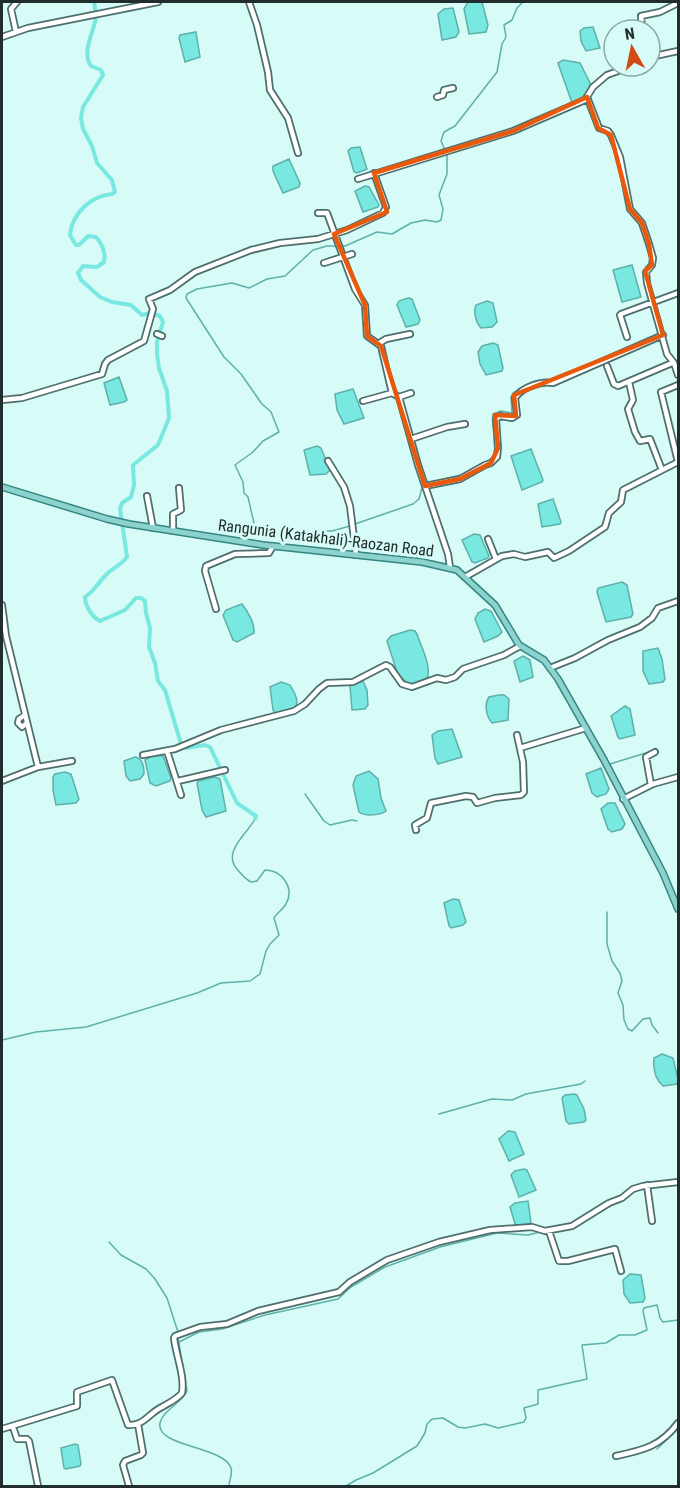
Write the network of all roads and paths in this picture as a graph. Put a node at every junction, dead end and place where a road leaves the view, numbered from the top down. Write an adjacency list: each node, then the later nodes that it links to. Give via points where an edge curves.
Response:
1 (17, 2): 6 (street, via 11,9)
2 (158, 2): 6 (street)
3 (249, 2): 14 (street, via 270,90 288,118)
4 (678, 3): 5 (street)
5 (641, 18)
6 (16, 32): 7 (street)
7 (2, 37)
8 (678, 51): 9 (street)
9 (662, 54)
10 (604, 78): 13 (street)
11 (453, 88): 12 (street)
12 (437, 97)
13 (587, 97): 15 (street, via 513,131); 23 (street, via 599,129 611,135 620,157 630,209 642,223 649,244 653,261 646,275)
14 (298, 153)
15 (374, 173): 16 (street); 18 (street, via 386,211)
16 (358, 179)
17 (318, 213): 18 (street, via 327,213)
18 (334, 234): 20 (street); 36 (street, via 254,249 190,275 170,290 150,298 152,313 143,342 109,358 102,374 22,398)
19 (352, 254): 20 (street)
20 (343, 256): 21 (street); 27 (street, via 364,305 367,336)
21 (324, 263)
22 (678, 293): 23 (street)
23 (653, 302): 25 (street); 26 (street, via 620,315)
24 (410, 334): 27 (street)
25 (663, 335): 28 (street); 43 (street, via 553,383 542,383 518,393 517,415 496,419 497,457 460,479)
26 (627, 337)
27 (378, 344): 33 (street)
28 (672, 363): 30 (street); 31 (street)
29 (607, 366): 31 (street, via 615,386)
30 (678, 375)
31 (629, 382): 42 (street, via 633,400 628,409 635,432 640,441 650,439)
32 (678, 385): 41 (street, via 661,392)
33 (392, 393): 35 (street); 37 (street)
34 (411, 393): 35 (street)
35 (399, 397): 39 (street)
36 (2, 400)
37 (363, 401)
38 (465, 424): 39 (street)
39 (411, 439): 43 (street)
40 (328, 461): 51 (street, via 350,506)
41 (678, 462): 42 (street)
42 (662, 470): 52 (street, via 623,490 621,502 609,513 605,526 569,551 554,558 548,552 525,557 508,555)
43 (425, 486): 53 (street)
44 (2, 487): 47 (main road, Rangunia (Katakhali)-Raozan Road, via 119,522)
45 (179, 488): 48 (street, via 182,507 173,514)
46 (147, 496): 47 (street)
47 (153, 528): 48 (main road, Rangunia (Katakhali)-Raozan Road)
48 (173, 531): 50 (main road, Rangunia (Katakhali)-Raozan Road)
49 (488, 539): 52 (street)
50 (273, 546): 51 (main road, Rangunia (Katakhali)-Raozan Road); 57 (street, via 269,553 235,554 206,566)
51 (356, 555): 53 (main road, Rangunia (Katakhali)-Raozan Road)
52 (496, 560): 54 (street)
53 (450, 567): 54 (main road, Rangunia (Katakhali)-Raozan Road)
54 (465, 577): 58 (main road, Rangunia (Katakhali)-Raozan Road, via 495,604)
55 (678, 601): 59 (street, via 658,608 640,627)
56 (2, 605): 60 (street)
57 (216, 609)
58 (520, 646): 59 (main road, Rangunia (Katakhali)-Raozan Road); 65 (street, via 446,680 432,679 408,688 386,665 353,682 327,683 294,711 228,727)
59 (550, 668): 62 (main road, Rangunia (Katakhali)-Raozan Road)
60 (25, 715): 61 (street); 61 (street, via 18,723)
61 (27, 723): 69 (street)
62 (586, 728): 64 (street); 76 (main road, Rangunia (Katakhali)-Raozan Road)
63 (517, 735): 64 (street)
64 (520, 748): 77 (street, via 524,792 482,803 466,796 430,803 427,818 415,825)
65 (167, 751): 67 (street); 72 (street)
66 (655, 752): 74 (street, via 646,757)
67 (143, 755)
68 (72, 761): 69 (street)
69 (38, 767): 73 (street)
70 (225, 770): 72 (street)
71 (678, 777): 74 (street)
72 (178, 781): 75 (street)
73 (2, 782)
74 (651, 785): 76 (street)
75 (182, 795)
76 (623, 799): 78 (main road, Rangunia (Katakhali)-Raozan Road)
77 (416, 830)
78 (678, 909)
79 (678, 1182): 80 (street)
80 (647, 1185): 81 (street); 82 (street, via 633,1189 577,1224)
81 (652, 1221)
82 (549, 1231): 83 (street, via 559,1261 615,1249); 85 (street, via 532,1227 475,1232 439,1242 387,1260 334,1294 175,1336 182,1393)
83 (621, 1271)
84 (678, 1423): 88 (street, via 656,1445)
85 (138, 1424): 86 (street, via 128,1425 111,1380 77,1392 77,1406); 90 (street, via 143,1453 123,1465)
86 (14, 1426): 87 (street); 89 (street, via 18,1440 29,1441)
87 (2, 1430)
88 (616, 1456)
89 (38, 1486)
90 (129, 1486)

